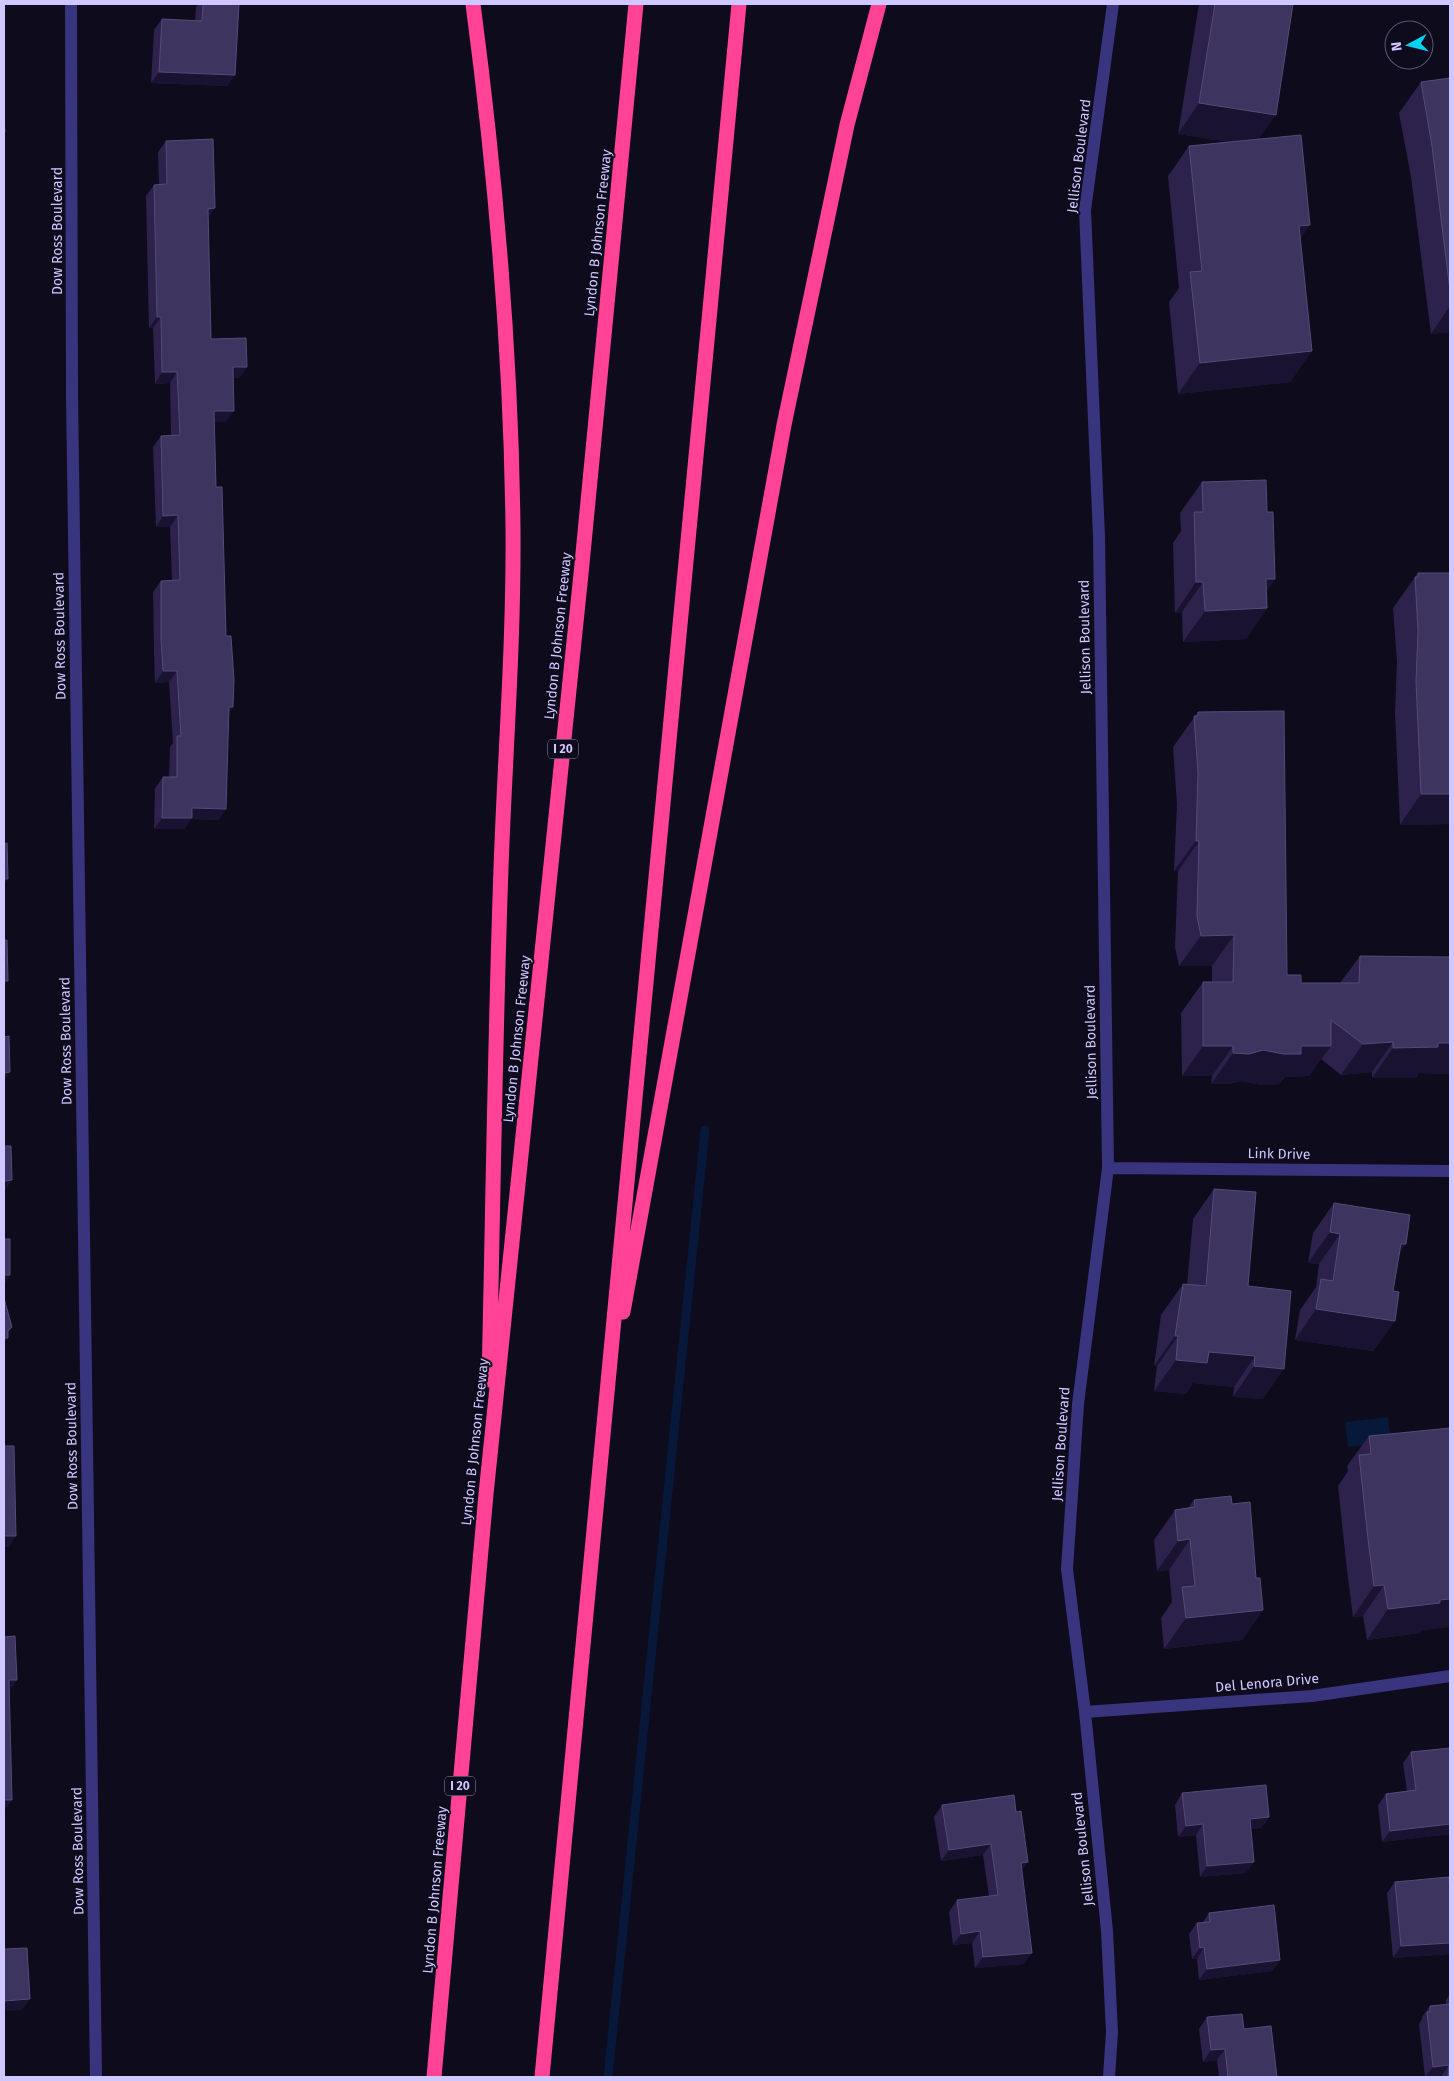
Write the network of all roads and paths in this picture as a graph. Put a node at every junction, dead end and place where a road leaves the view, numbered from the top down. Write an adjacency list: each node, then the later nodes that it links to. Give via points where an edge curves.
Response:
1 (71, 4): 13 (street, Dow Ross Boulevard, via 72,395)
2 (473, 4): 10 (highway, via 503,295 511,423 513,532 501,868)
3 (636, 4): 10 (highway, Lyndon B Johnson Freeway / I 20)
4 (740, 4): 9 (highway)
5 (879, 4): 9 (highway, via 847,125 784,425)
6 (1113, 4): 7 (street, Jellison Boulevard, via 1085,210 1099,546)
7 (1108, 1168): 8 (street, Link Drive); 12 (street, Jellison Boulevard, via 1078,1404 1067,1569)
8 (1450, 1171)
9 (604, 1420): 15 (highway)
10 (486, 1494): 14 (highway, Lyndon B Johnson Freeway / I 20)
11 (1450, 1676): 12 (street, Del Lenora Drive, via 1312,1696)
12 (1085, 1712): 16 (street, Jellison Boulevard, via 1107,1940 1112,2032)
13 (96, 2077)
14 (434, 2077)
15 (542, 2077)
16 (1109, 2077)

